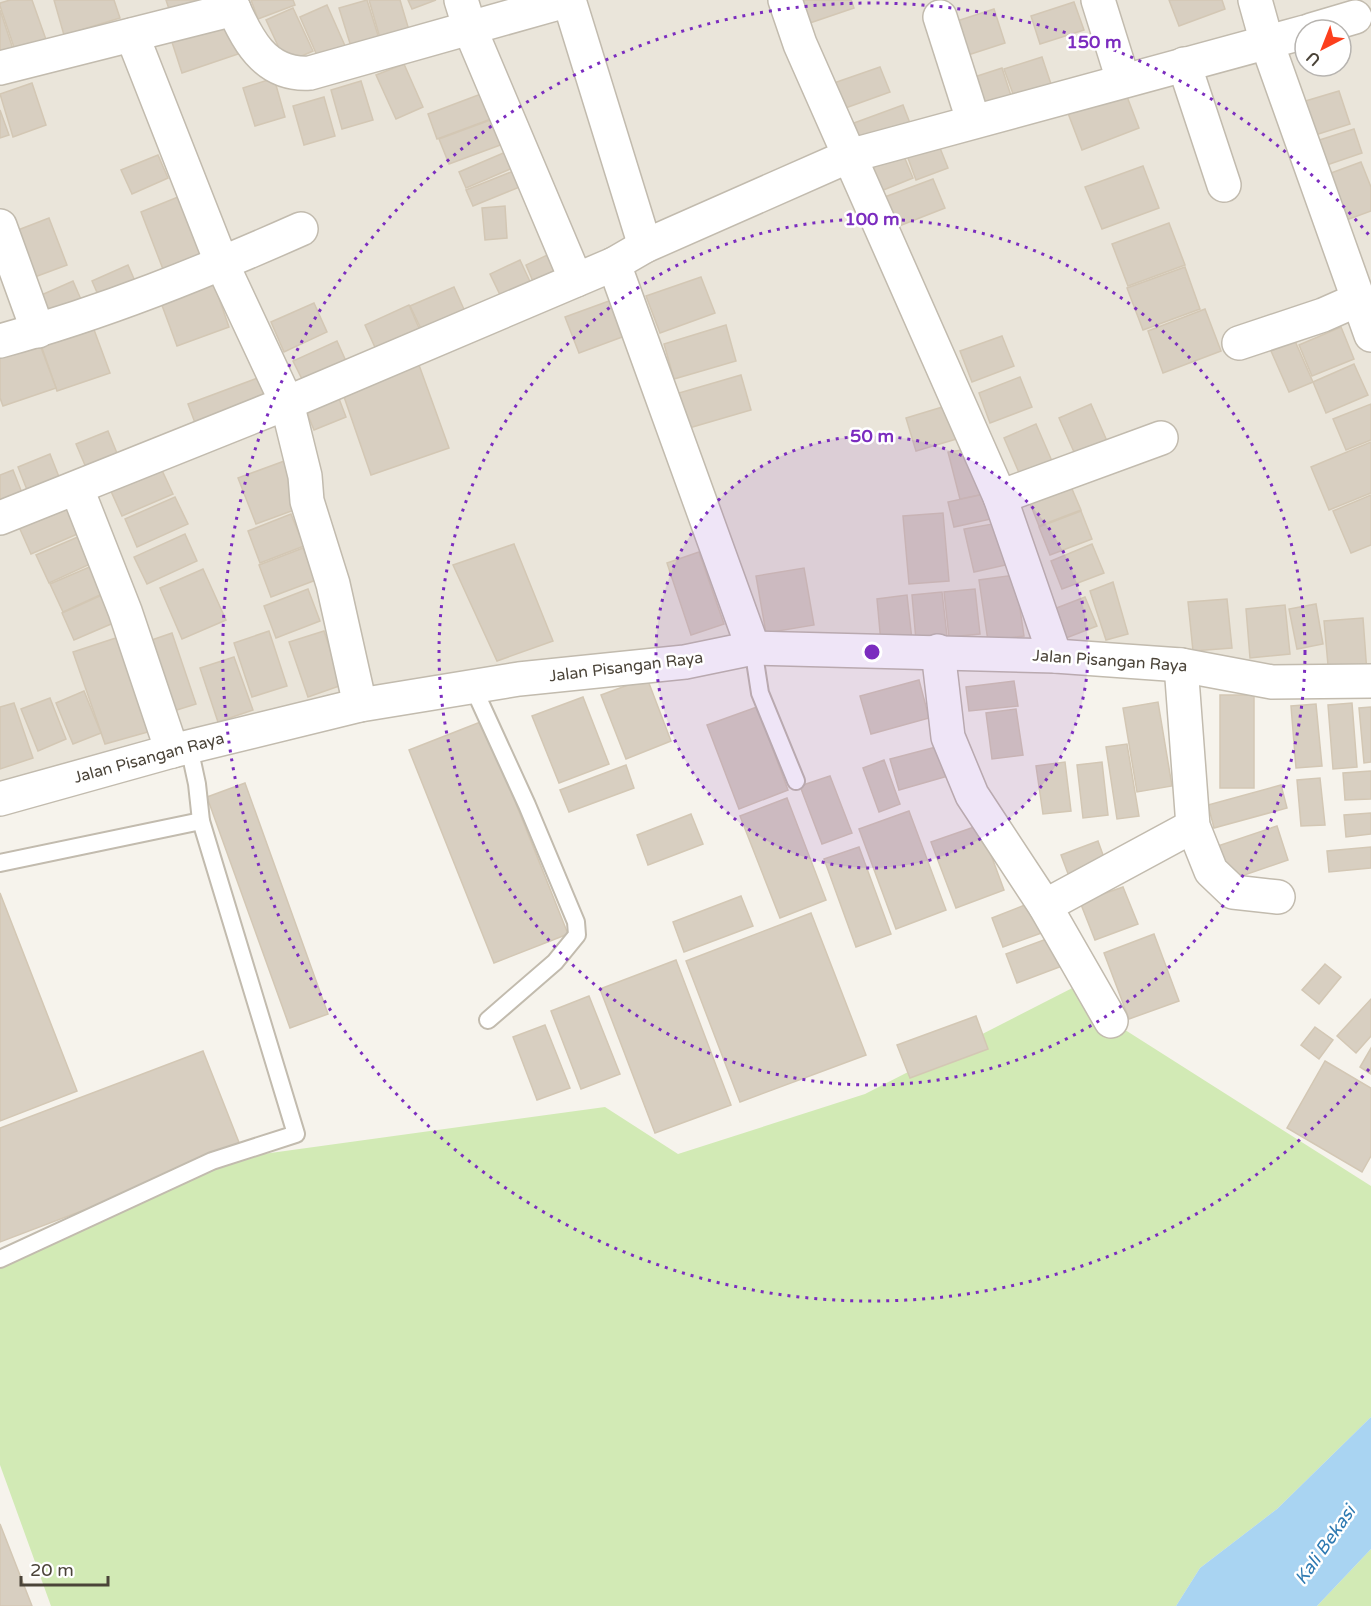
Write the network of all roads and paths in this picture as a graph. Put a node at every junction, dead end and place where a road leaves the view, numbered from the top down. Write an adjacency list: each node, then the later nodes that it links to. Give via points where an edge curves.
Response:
1 (569, 0): 6 (street); 21 (street)
2 (785, 0): 17 (street)
3 (1098, 0): 15 (street)
4 (1255, 0): 12 (street)
5 (232, 4): 6 (street, via 266,61 293,74 309,73); 10 (street)
6 (465, 14): 24 (street)
7 (939, 17): 16 (street)
8 (1356, 17): 9 (street)
9 (1353, 18)
10 (132, 35): 14 (street); 22 (street)
11 (1293, 35): 12 (street)
12 (1267, 43): 13 (street); 25 (street)
13 (1184, 64): 15 (street); 18 (street)
14 (0, 68)
15 (1123, 80): 16 (street)
16 (974, 120): 17 (street)
17 (849, 156): 21 (street); 33 (street)
18 (1224, 185)
19 (0, 226): 26 (street)
20 (302, 229): 22 (street)
21 (645, 246): 23 (street)
22 (222, 264): 26 (street); 30 (street)
23 (614, 264): 24 (street); 35 (street)
24 (576, 280): 30 (street)
25 (1357, 300): 27 (street); 29 (street)
26 (38, 331): 28 (street)
27 (1371, 335)
28 (0, 341)
29 (1239, 343)
30 (287, 403): 32 (street); 41 (street, via 305,476 307,501 333,584)
31 (1161, 438): 33 (street)
32 (77, 489): 34 (street); 42 (street)
33 (1000, 497): 37 (street)
34 (0, 518)
35 (753, 648): 36 (street, Jalan Pisangan Raya); 40 (street, Jalan Pisangan Raya, via 685,662); 43 (lane, via 760,693)
36 (938, 651): 37 (street, Jalan Pisangan Raya); 49 (street, via 948,737 959,767 972,795)
37 (1055, 656): 38 (street, Jalan Pisangan Raya)
38 (1181, 664): 39 (street, Jalan Pisangan Raya, via 1272,682); 46 (street)
39 (1371, 681)
40 (473, 687): 41 (street, Jalan Pisangan Raya); 50 (lane, via 536,826 576,922 577,935 555,962)
41 (360, 705): 42 (street, Jalan Pisangan Raya)
42 (180, 749): 44 (street, Jalan Pisangan Raya); 45 (lane, via 197,784)
43 (796, 781)
44 (0, 799)
45 (201, 821): 47 (lane); 52 (lane, via 296,1134 212,1161)
46 (1193, 826): 48 (street, via 1211,872 1233,892); 49 (street)
47 (0, 863)
48 (1278, 897)
49 (1045, 906): 51 (street)
50 (488, 1020)
51 (1111, 1021)
52 (0, 1259)

